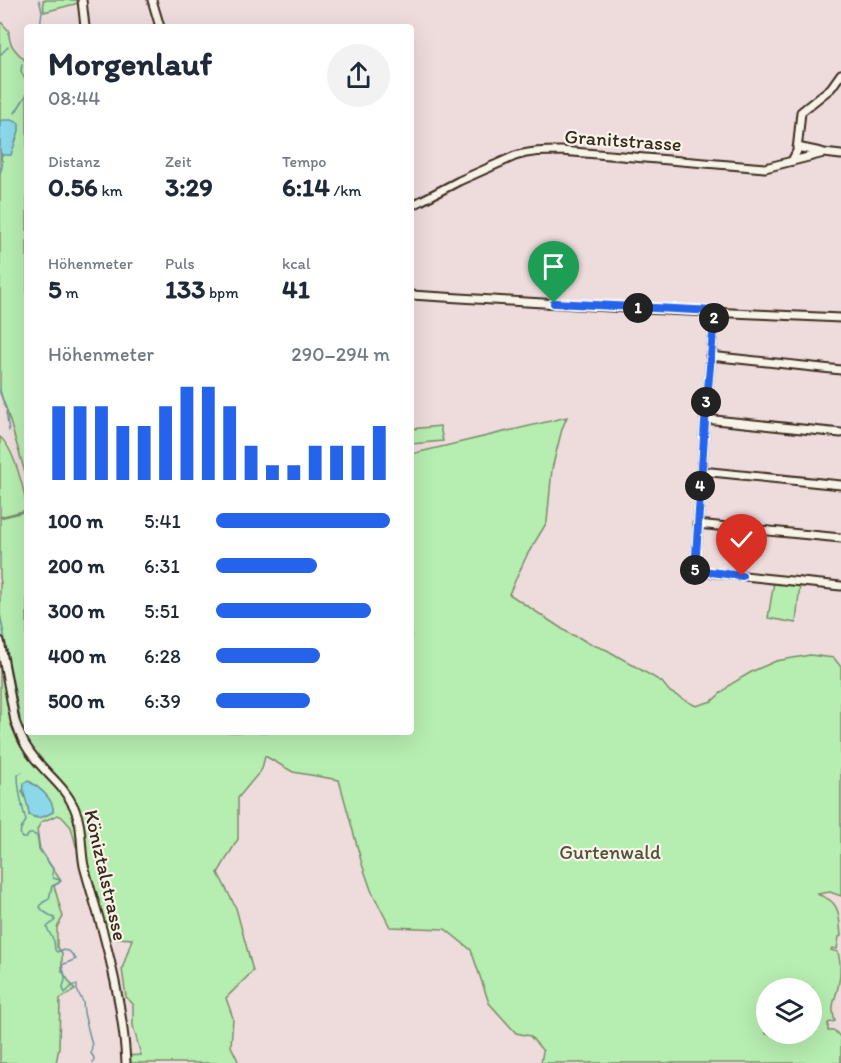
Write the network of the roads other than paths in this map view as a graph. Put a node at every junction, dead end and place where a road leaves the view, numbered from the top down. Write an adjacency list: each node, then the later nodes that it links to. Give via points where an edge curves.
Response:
1 (82, 0): 3 (street)
2 (152, 0): 4 (street)
3 (86, 24)
4 (159, 24)
5 (841, 74): 6 (street, via 831,88 801,112)
6 (797, 147): 7 (street); 9 (street)
7 (824, 153): 8 (street, Granitstrasse); 9 (street, Granitstrasse)
8 (841, 155)
9 (792, 161): 10 (street, Granitstrasse, via 753,168 561,151 533,152 515,156)
10 (414, 204)
11 (414, 295): 12 (street)
12 (715, 311): 13 (street); 14 (street)
13 (841, 318)
14 (710, 356): 15 (street); 16 (street)
15 (841, 370)
16 (705, 419): 17 (street); 18 (street)
17 (841, 434)
18 (701, 471): 19 (street); 20 (street)
19 (841, 485)
20 (698, 524): 21 (street); 22 (street, via 695,570)
21 (841, 538)
22 (841, 586)
23 (0, 641): 24 (street, Köniztalstrasse, via 19,732 26,747 68,797 78,819 83,858 115,985)
24 (126, 1063)

